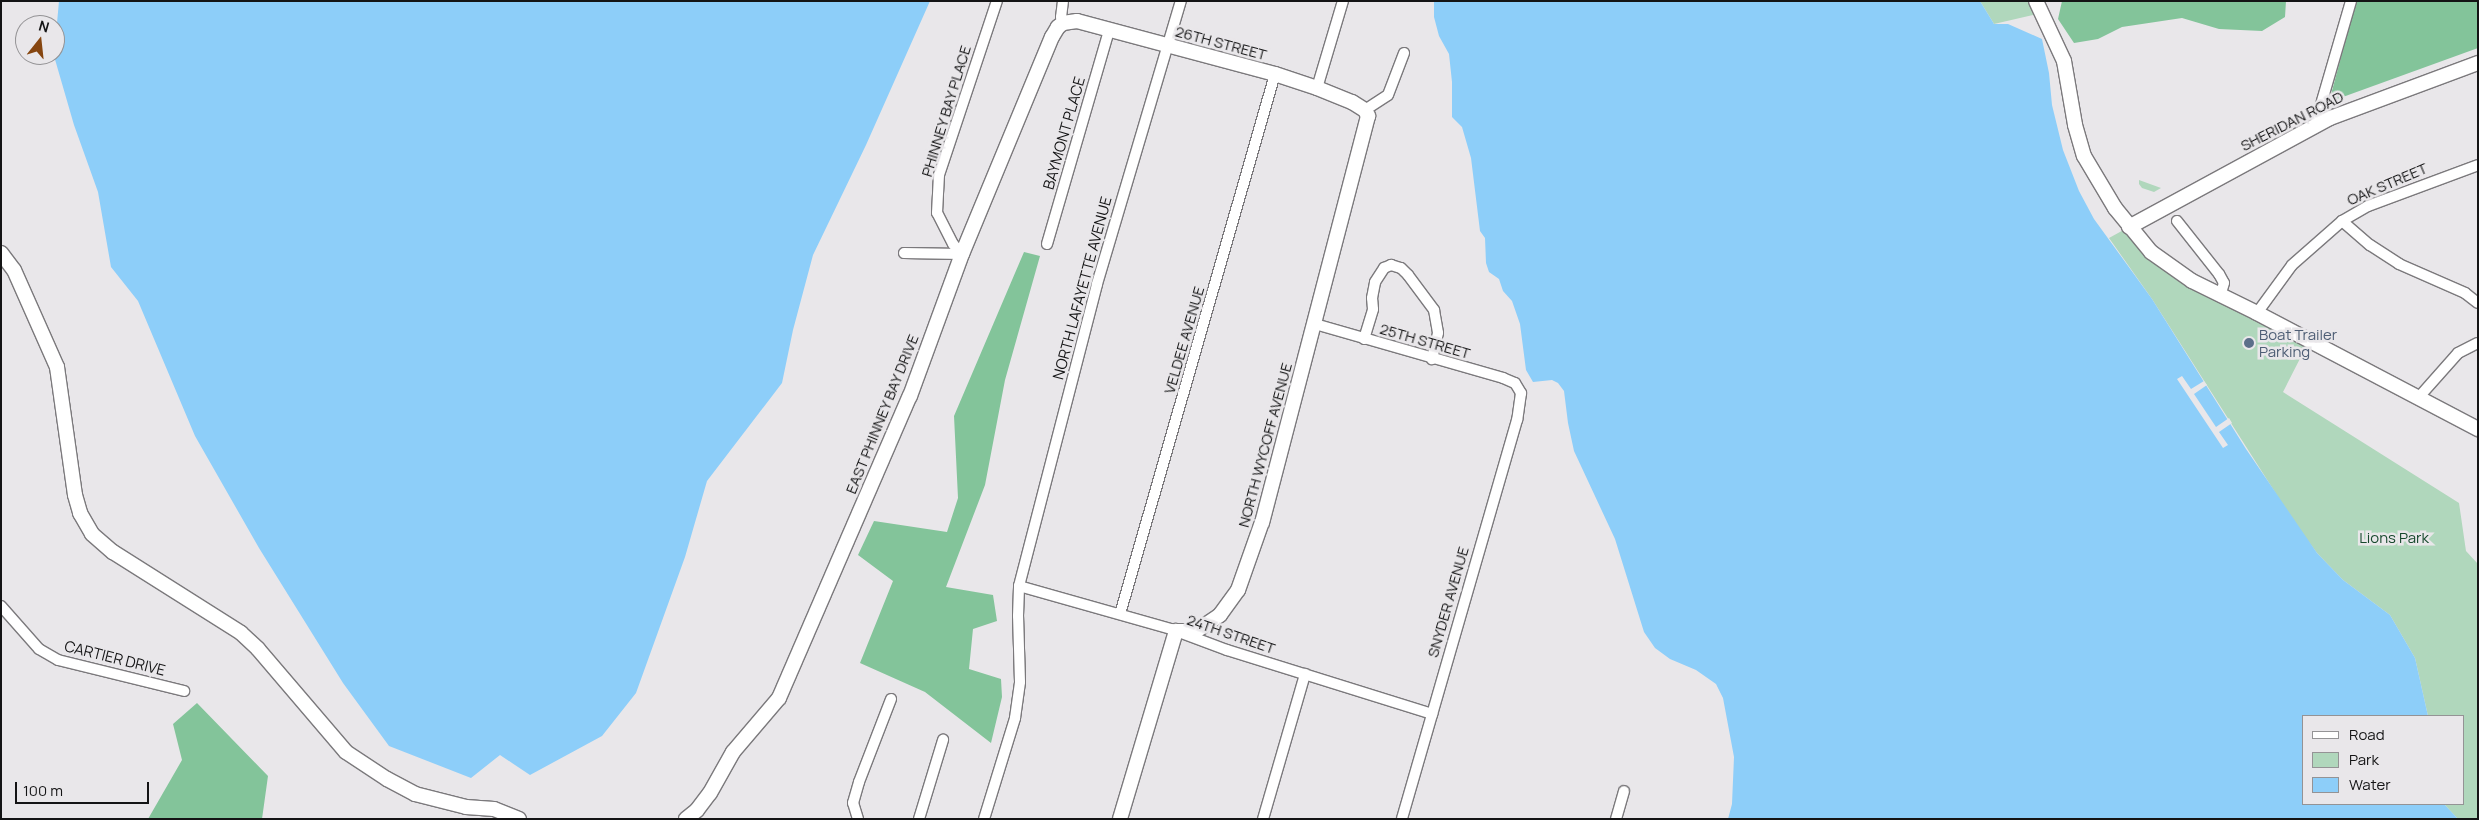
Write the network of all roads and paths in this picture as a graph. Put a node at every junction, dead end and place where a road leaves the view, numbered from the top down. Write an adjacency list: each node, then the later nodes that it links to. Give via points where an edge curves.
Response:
1 (997, 1): 23 (street, PHINNEY BAY PLACE, via 939,175 937,213)
2 (1063, 1): 7 (street, via 1061,17)
3 (1181, 1): 9 (street, NORTH LAFAYETTE AVENUE)
4 (1343, 1): 13 (street)
5 (2036, 1): 19 (street, via 2064,61 2074,126 2084,156)
6 (2351, 1): 15 (street)
7 (1064, 23): 8 (street, 26TH STREET, via 1077,21); 23 (street, EAST PHINNEY BAY DRIVE, via 1052,37)
8 (1110, 30): 9 (street, 26TH STREET); 20 (street, BAYMONT PLACE)
9 (1168, 45): 12 (street, 26TH STREET); 34 (street, NORTH LAFAYETTE AVENUE, via 1097,284)
10 (1404, 53): 14 (street, via 1388,95)
11 (2478, 62): 15 (street, SHERIDAN ROAD)
12 (1275, 74): 13 (street, 26TH STREET); 36 (street, VELDEE AVENUE)
13 (1317, 88): 14 (street, 26TH STREET)
14 (1365, 110): 27 (street, NORTH WYCOFF AVENUE, via 1368,116)
15 (2315, 125): 19 (street, SHERIDAN ROAD)
16 (2478, 165): 18 (street, OAK STREET, via 2368,206)
17 (2177, 221): 24 (street, via 2219,274 2224,283)
18 (2342, 221): 25 (street, via 2399,264 2465,293); 26 (street, OAK STREET, via 2292,265)
19 (2129, 227): 24 (street, via 2160,260)
20 (1047, 244)
21 (1, 253): 44 (street, via 14,270 57,367 75,496 92,534 113,552 241,633 346,752 415,794 466,807 494,809)
22 (904, 253): 23 (street)
23 (962, 254): 45 (street, EAST PHINNEY BAY DRIVE, via 907,404 779,698 733,752 710,793)
24 (2220, 296): 26 (street)
25 (2478, 303)
26 (2257, 313): 32 (street)
27 (1315, 324): 28 (street, 25TH STREET); 37 (street, NORTH WYCOFF AVENUE, via 1262,522 1238,590 1220,615 1196,631)
28 (1364, 339): 30 (street, 25TH STREET); 30 (street, via 1373,310 1375,282 1384,268 1391,265 1401,268 1434,310 1438,333)
29 (2478, 343): 32 (street, via 2458,353)
30 (1432, 359): 31 (street, 25TH STREET, via 1509,380 1520,387)
31 (1522, 393): 41 (street, SNYDER AVENUE)
32 (2420, 397): 33 (street)
33 (2478, 429)
34 (1019, 586): 36 (street, 24TH STREET); 48 (street, NORTH LAFAYETTE AVENUE, via 1020,682 1015,718)
35 (1, 606): 39 (street, CARTIER DRIVE, via 39,649 58,660)
36 (1120, 614): 37 (street, 24TH STREET)
37 (1176, 631): 38 (street, 24TH STREET); 49 (street)
38 (1305, 674): 41 (street, 24TH STREET); 50 (street)
39 (184, 691)
40 (891, 699): 46 (street, via 853,803)
41 (1432, 714): 51 (street, SNYDER AVENUE)
42 (943, 740): 47 (street)
43 (1624, 791): 52 (street)
44 (519, 819)
45 (686, 819)
46 (858, 819)
47 (918, 819)
48 (984, 819)
49 (1120, 819)
50 (1264, 819)
51 (1402, 819)
52 (1616, 819)

